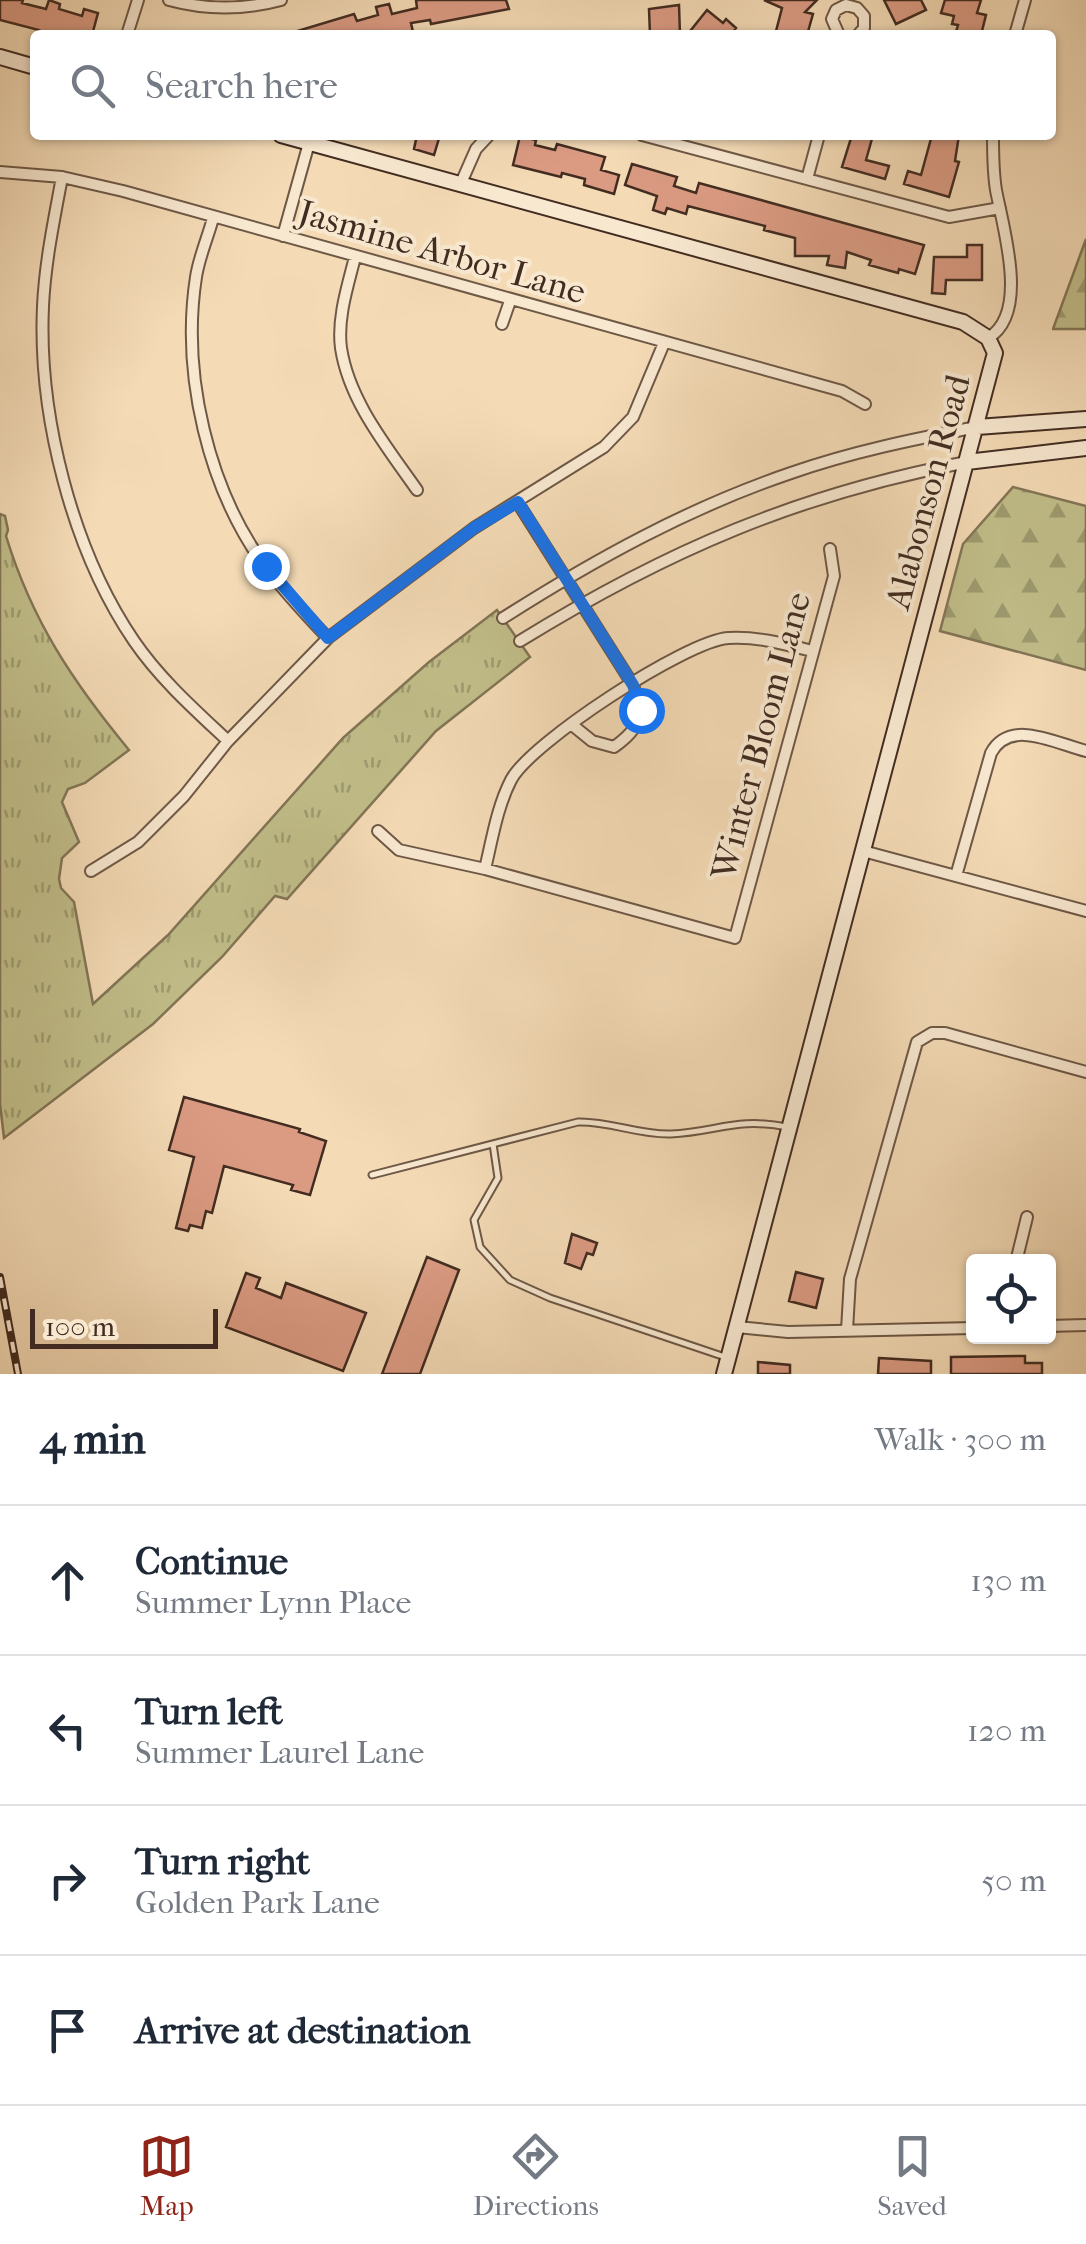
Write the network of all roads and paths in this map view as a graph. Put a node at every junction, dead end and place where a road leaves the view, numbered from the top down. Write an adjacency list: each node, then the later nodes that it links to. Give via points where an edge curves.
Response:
1 (138, 0): 5 (street)
2 (169, 0): 3 (street, via 238,8)
3 (281, 0)
4 (1025, 0): 8 (street)
5 (129, 30)
6 (837, 30): 7 (street, via 832,19 846,5 864,16)
7 (862, 30)
8 (1017, 30)
9 (0, 57): 10 (street)
10 (30, 66)
11 (299, 140): 16 (street, Alabonson Road)
12 (484, 140): 20 (street)
13 (664, 140): 19 (street)
14 (818, 140): 19 (street)
15 (993, 140): 21 (street)
16 (310, 143): 20 (street, Alabonson Road); 23 (street)
17 (0, 172): 18 (street, Jasmine Arbor Lane)
18 (62, 178): 22 (street, Jasmine Arbor Lane); 45 (street, via 43,320 63,475 105,592 134,642)
19 (807, 180): 21 (street, via 949,217)
20 (461, 183): 27 (street, Alabonson Road, via 963,322)
21 (1000, 208): 27 (street, via 1009,289 1003,324)
22 (214, 218): 23 (street, Jasmine Arbor Lane); 40 (street, via 196,274 191,332 215,465 266,566)
23 (283, 236): 24 (street, Jasmine Arbor Lane)
24 (356, 256): 25 (street, Jasmine Arbor Lane); 34 (street, via 341,346 355,394)
25 (510, 301): 26 (street); 28 (street, Jasmine Arbor Lane)
26 (502, 324)
27 (988, 338): 31 (street, Alabonson Road, via 995,354)
28 (664, 343): 29 (street, Jasmine Arbor Lane, via 842,391); 35 (street, via 633,417 604,447)
29 (864, 404)
30 (1086, 419): 31 (street)
31 (977, 427): 33 (street, Alabonson Road); 37 (street, via 790,473 667,524)
32 (1086, 448): 33 (street)
33 (968, 462): 38 (street, via 842,490 764,516); 48 (street, Alabonson Road)
34 (417, 490)
35 (518, 502): 37 (street); 40 (street)
36 (830, 549): 42 (street, Winter Bloom Lane, via 834,576)
37 (565, 578): 38 (street); 39 (street)
38 (583, 602): 41 (street); 43 (street)
39 (503, 618)
40 (328, 638): 45 (street)
41 (520, 641)
42 (812, 650): 43 (street, via 726,638 681,652); 49 (street, Winter Bloom Lane, via 734,938)
43 (633, 685): 44 (street); 44 (street, via 641,710 633,734 614,747 592,741)
44 (571, 724): 49 (street, via 537,748 512,778)
45 (228, 741): 50 (street, via 138,842)
46 (1086, 752): 51 (street, via 1017,733 999,740)
47 (378, 831): 49 (street, via 400,850)
48 (863, 851): 51 (street); 54 (street, Alabonson Road)
49 (485, 869)
50 (91, 871)
51 (956, 876): 52 (street)
52 (1086, 912)
53 (1086, 1072): 63 (street, via 946,1033 927,1035 914,1048 850,1279)
54 (790, 1127): 55 (lane, via 752,1120 645,1134 601,1121 578,1122); 61 (street, Alabonson Road)
55 (493, 1144): 56 (lane); 64 (lane, via 498,1178 474,1220 480,1247 510,1280)
56 (372, 1174)
57 (1028, 1217): 58 (street)
58 (1018, 1254)
59 (1086, 1325): 60 (street)
60 (1056, 1326)
61 (737, 1327): 63 (street); 64 (street, Alabonson Road)
62 (966, 1328): 63 (street)
63 (847, 1330)
64 (726, 1366)

